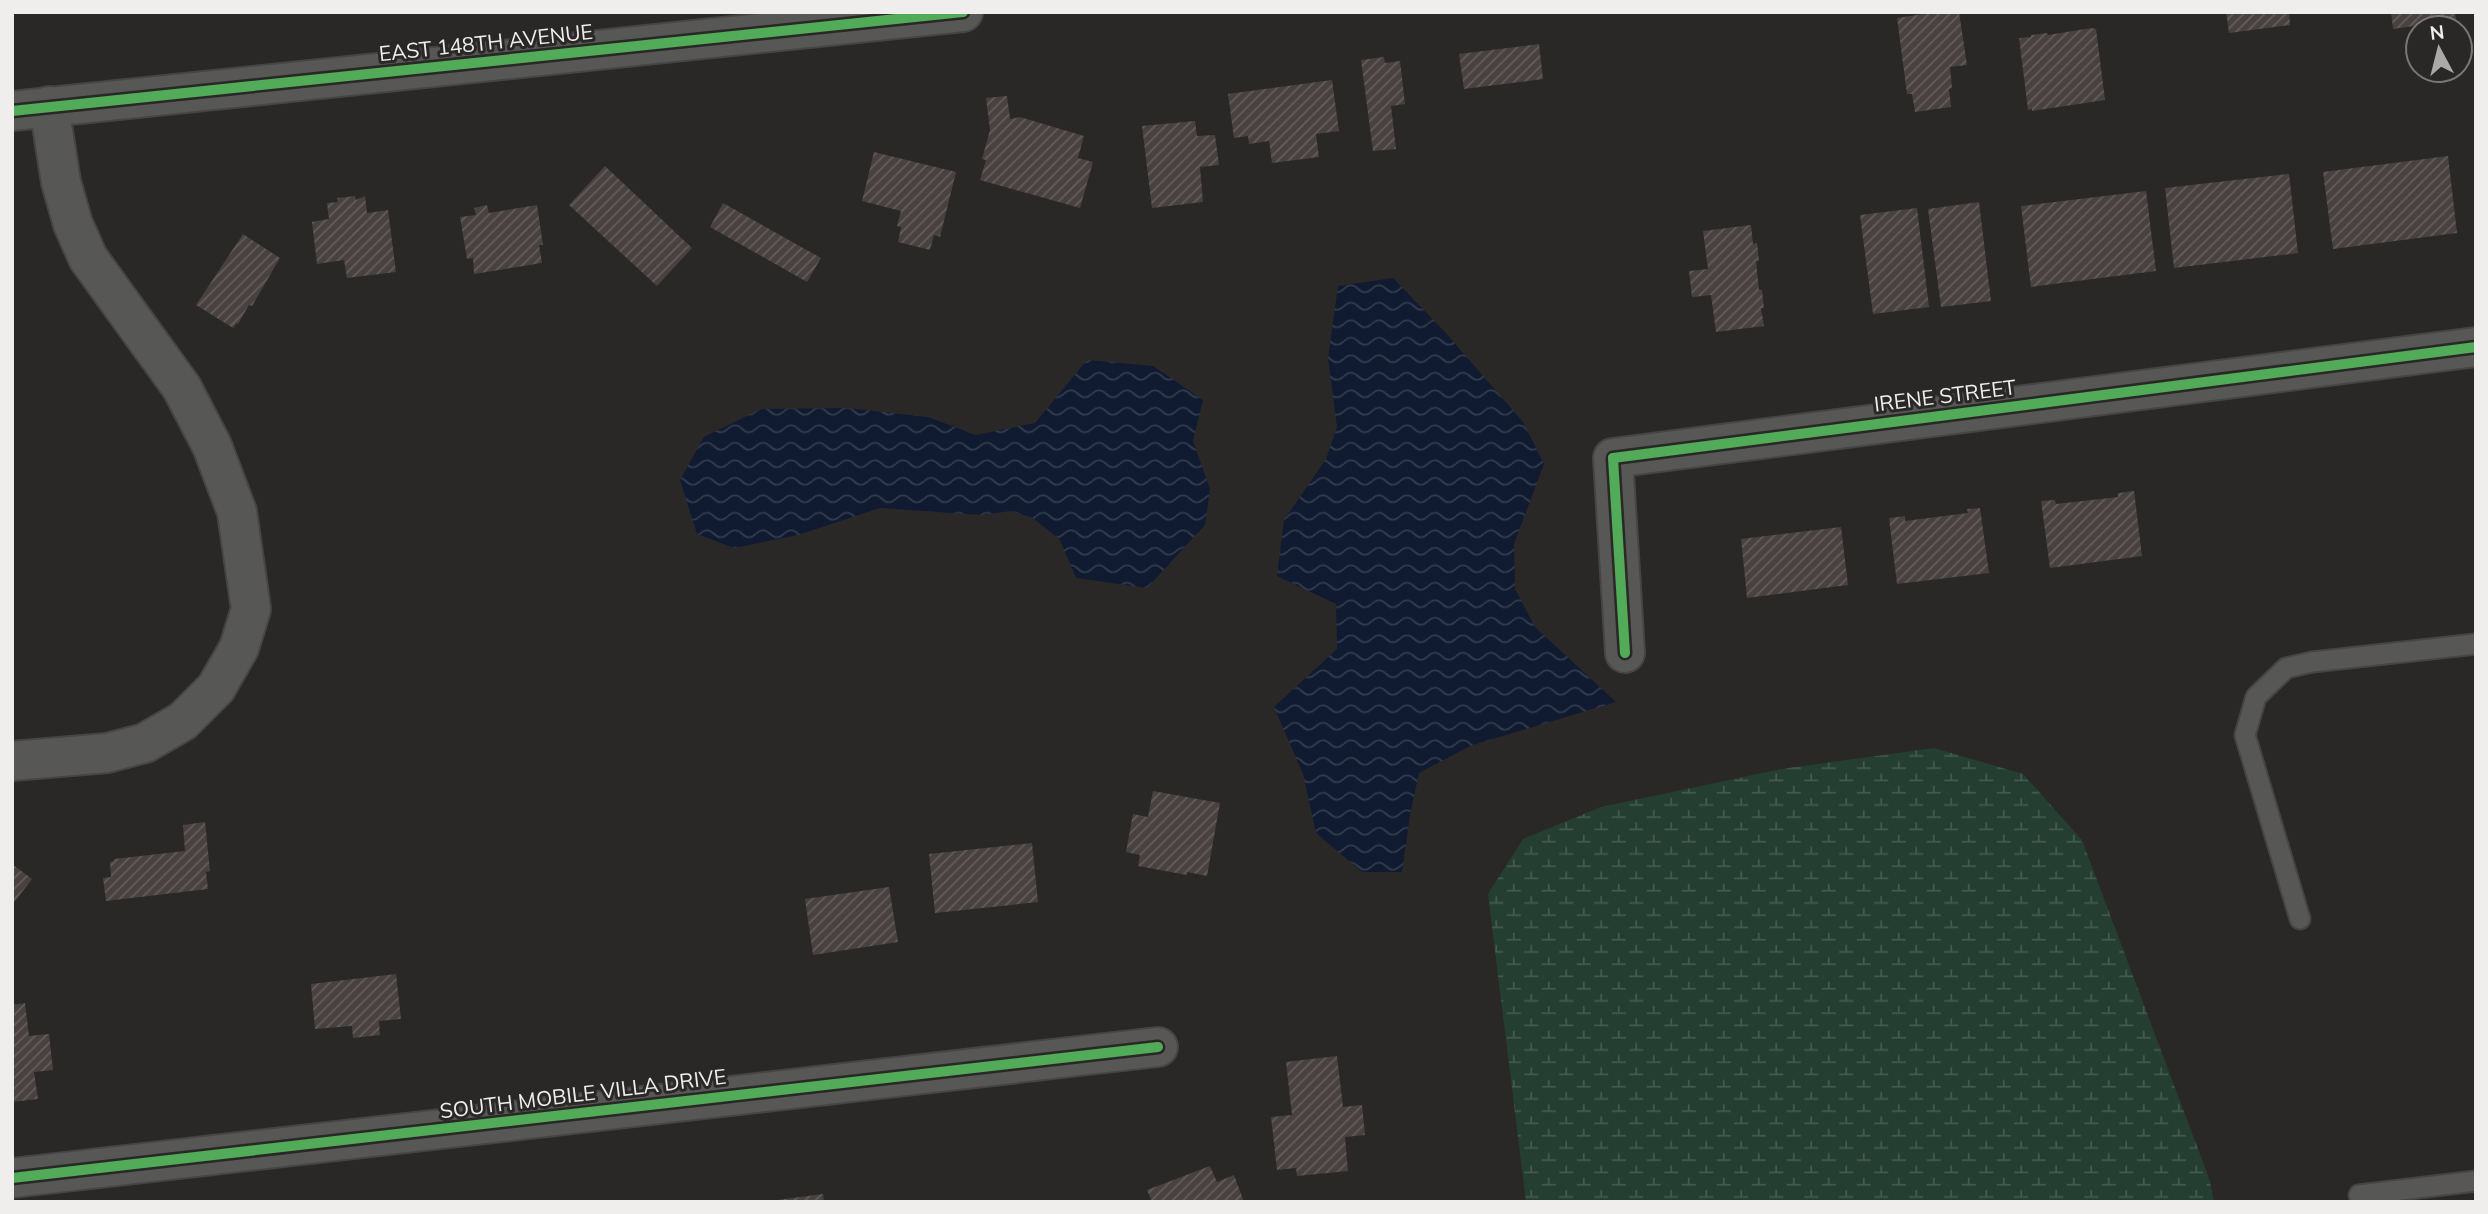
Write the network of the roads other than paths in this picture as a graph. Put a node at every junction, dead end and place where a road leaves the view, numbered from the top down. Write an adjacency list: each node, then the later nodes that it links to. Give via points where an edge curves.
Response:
1 (963, 12): 2 (street, EAST 148TH AVENUE)
2 (895, 16): 3 (street, EAST 148TH AVENUE)
3 (50, 106): 4 (street, EAST 148TH AVENUE); 8 (street, via 61,182 88,258 182,388 212,446 237,512 251,609 239,649 216,688 183,722 145,743 107,753)
4 (12, 111)
5 (2476, 347): 7 (street, IRENE STREET, via 1613,458)
6 (2476, 644): 9 (lane, via 2286,668 2256,697 2245,735)
7 (1625, 653)
8 (12, 761)
9 (2300, 919)
10 (1158, 1047): 11 (street, SOUTH MOBILE VILLA DRIVE)
11 (12, 1178)
12 (2476, 1181): 13 (lane)
13 (2359, 1195)

